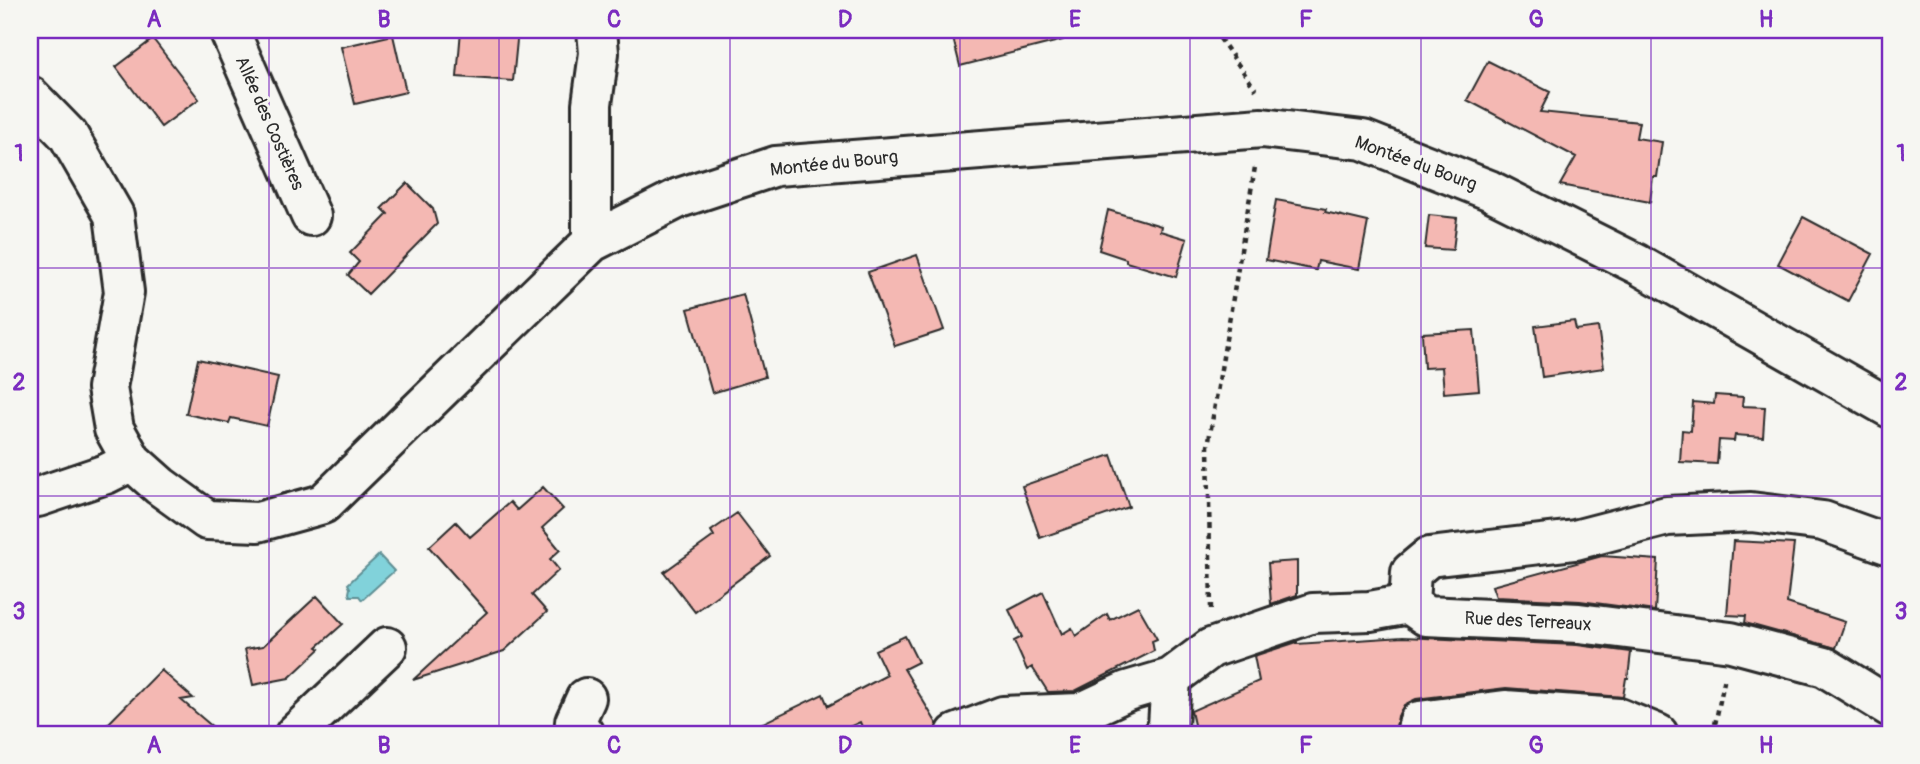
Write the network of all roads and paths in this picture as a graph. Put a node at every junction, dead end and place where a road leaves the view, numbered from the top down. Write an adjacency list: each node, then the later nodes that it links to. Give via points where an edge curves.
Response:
1 (229, 30): 6 (street, Allée des Costières)
2 (597, 30): 7 (street)
3 (1214, 30): 5 (path, via 1263,99)
4 (30, 96): 9 (street, Montée du Bourg, via 68,135 114,215 124,292 107,388 114,429)
5 (1262, 128): 7 (street, Montée du Bourg, via 776,166 679,198); 8 (street, Montée du Bourg, via 1363,140 1489,190 1637,264); 15 (path, via 1208,446)
6 (311, 216)
7 (592, 242): 9 (street, Montée du Bourg, via 323,505 258,522 207,520)
8 (1889, 406)
9 (132, 461): 10 (street)
10 (30, 498)
11 (1890, 545): 12 (street, via 1823,521 1751,512 1667,516 1575,540 1429,557 1411,572)
12 (1409, 604): 13 (street, Rue des Terreaux, via 1426,615 1579,623); 15 (street, via 1313,613)
13 (1731, 642): 17 (street, Rue des Terreaux, via 1825,667); 23 (path)
14 (387, 647): 18 (street)
15 (1211, 648): 16 (street)
16 (1171, 678): 19 (street, via 1127,691 1080,713 1003,716); 20 (street)
17 (1890, 707)
18 (295, 734)
19 (957, 734)
20 (1164, 734)
21 (1416, 734): 22 (street, via 1419,721 1505,710 1619,718)
22 (1658, 734)
23 (1713, 734)

